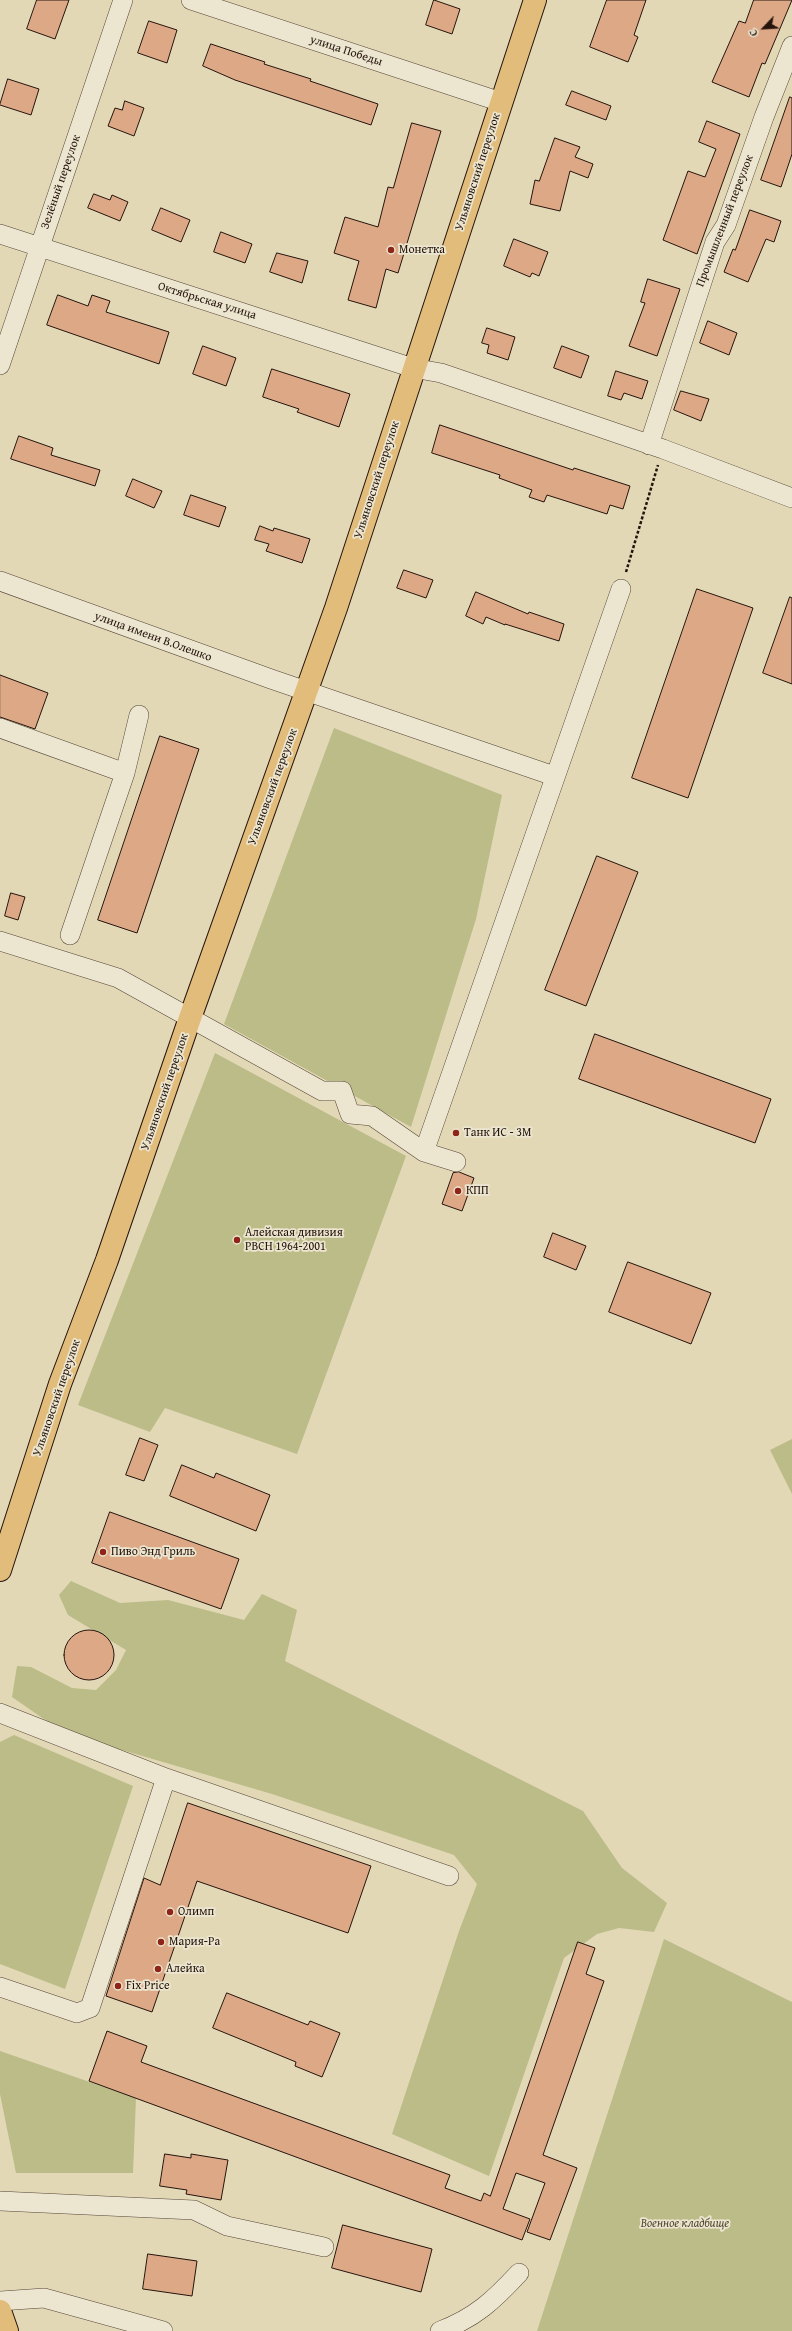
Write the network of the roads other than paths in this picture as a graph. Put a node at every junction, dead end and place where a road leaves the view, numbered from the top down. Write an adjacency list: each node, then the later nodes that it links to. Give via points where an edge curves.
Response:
1 (123, 0): 7 (street, Зелёный переулок)
2 (191, 0): 5 (street, улица Победы)
3 (535, 0): 5 (main road, Ульяновский переулок)
4 (792, 46): 10 (street, Промышленный переулок, via 726,225 715,242)
5 (502, 102): 9 (main road, Ульяновский переулок)
6 (0, 234): 7 (street, Октябрьская улица)
7 (39, 248): 8 (street, Зелёный переулок); 9 (street, Октябрьская улица)
8 (0, 365)
9 (413, 368): 10 (street, Октябрьская улица, via 440,373); 14 (main road, Ульяновский переулок)
10 (656, 447): 11 (street, Октябрьская улица)
11 (792, 498)
12 (0, 581): 14 (street, улица имени В.Олешко)
13 (621, 589): 18 (street)
14 (307, 691): 18 (street, улица имени В.Олешко); 21 (main road, Ульяновский переулок)
15 (139, 715): 17 (street)
16 (0, 728): 17 (street)
17 (125, 773): 19 (street)
18 (554, 776): 22 (street)
19 (70, 935)
20 (1, 944): 21 (street, via 118,978)
21 (190, 1018): 22 (street, via 322,1091 342,1091 350,1114 372,1116); 24 (main road, Ульяновский переулок, via 107,1260 60,1384)
22 (424, 1152): 23 (street)
23 (456, 1162)
24 (0, 1570)
25 (0, 1713): 26 (street)
26 (166, 1778): 27 (street); 28 (street, via 90,2008 77,2013)
27 (449, 1876)
28 (0, 1987)
29 (0, 2201): 30 (street, via 194,2210 227,2226)
30 (324, 2247)
31 (519, 2273): 36 (street, via 490,2304 460,2324)
32 (0, 2301): 35 (street, via 44,2298)
33 (0, 2311): 34 (main road)
34 (7, 2331)
35 (163, 2331)
36 (440, 2331)

